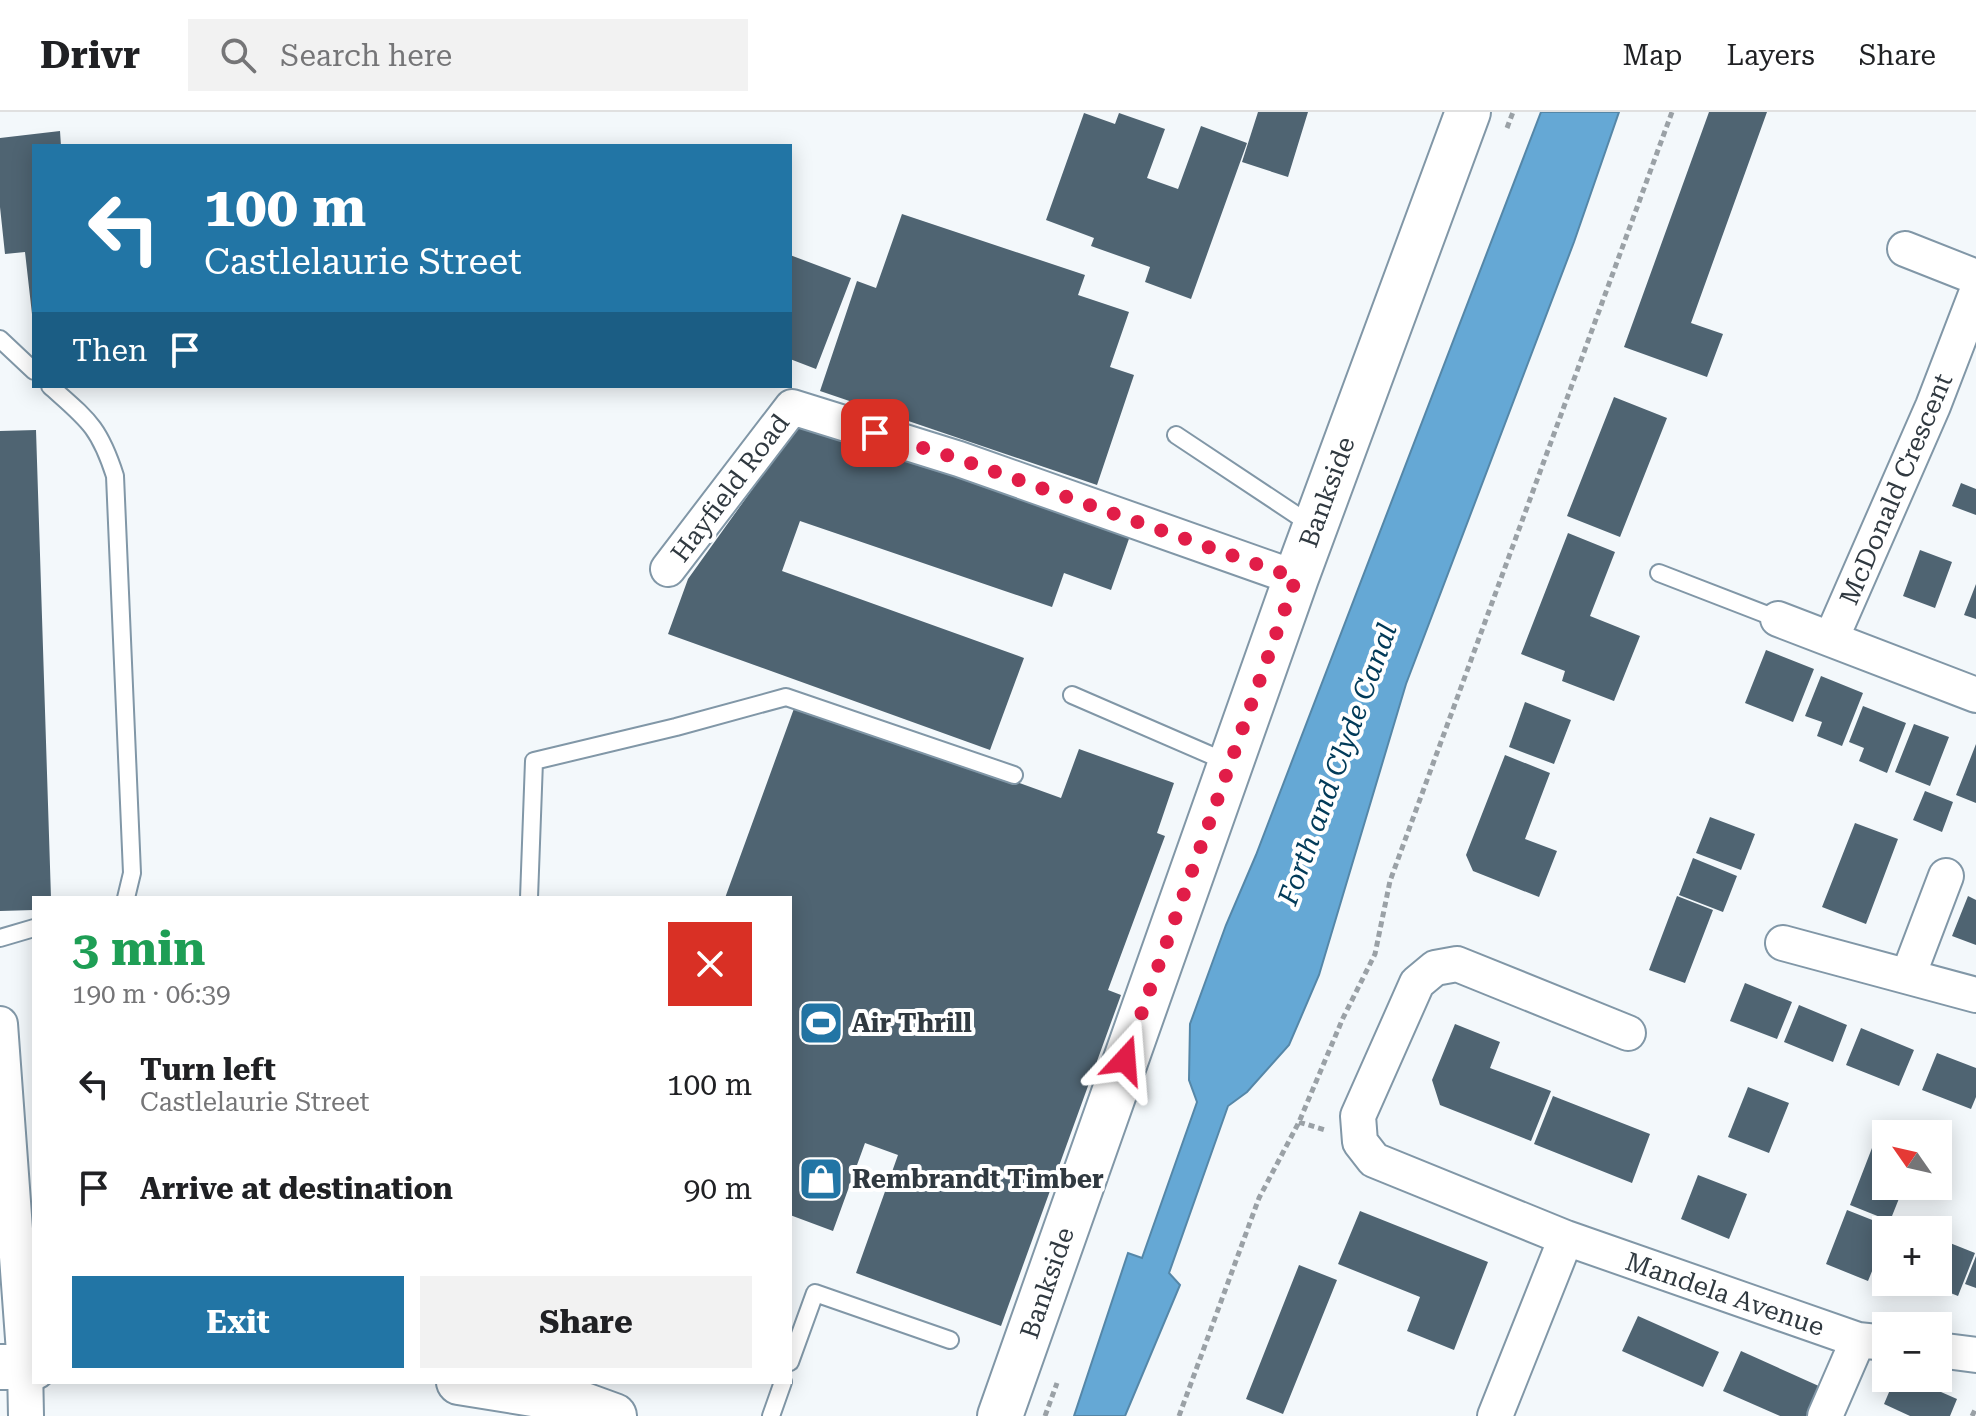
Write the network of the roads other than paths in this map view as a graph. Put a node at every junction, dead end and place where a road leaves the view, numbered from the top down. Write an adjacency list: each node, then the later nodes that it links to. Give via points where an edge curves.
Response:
1 (1468, 112): 9 (street, Bankside)
2 (1905, 249): 3 (street)
3 (1976, 277)
4 (1976, 294): 14 (street, McDonald Crescent)
5 (0, 339): 6 (lane)
6 (32, 369)
7 (52, 388): 20 (lane, via 91,422 115,476 132,873)
8 (1176, 435): 9 (lane)
9 (1314, 527): 12 (street, Bankside)
10 (668, 569): 12 (street, Hayfield Road, via 792,407 959,459)
11 (1659, 573): 13 (lane)
12 (1296, 578): 17 (street, Bankside)
13 (1778, 619): 14 (street, McDonald Crescent)
14 (1831, 639): 16 (street, McDonald Crescent)
15 (1072, 695): 17 (lane)
16 (1976, 695)
17 (1230, 764): 42 (street, Bankside)
18 (1014, 775): 21 (lane, via 786,697 534,761)
19 (1946, 876): 25 (street)
20 (126, 896)
21 (529, 896)
22 (32, 929): 23 (lane)
23 (0, 938)
24 (1783, 943): 25 (street)
25 (1908, 976): 26 (street)
26 (1976, 995)
27 (0, 1024): 35 (street)
28 (1628, 1033): 29 (street, Mandela Avenue, via 1457,964 1435,968 1417,983 1358,1116 1360,1142 1374,1160)
29 (1566, 1238): 31 (street, Mandela Avenue); 43 (street)
30 (950, 1340): 34 (lane, via 815,1293)
31 (1872, 1342): 44 (street)
32 (1952, 1352): 33 (street)
33 (1976, 1355)
34 (792, 1356)
35 (20, 1367): 39 (street)
36 (483, 1384): 38 (street)
37 (782, 1384): 41 (lane)
38 (568, 1391): 40 (street)
39 (26, 1416)
40 (614, 1416)
41 (771, 1416)
42 (1000, 1416)
43 (1495, 1416)
44 (1825, 1416)

